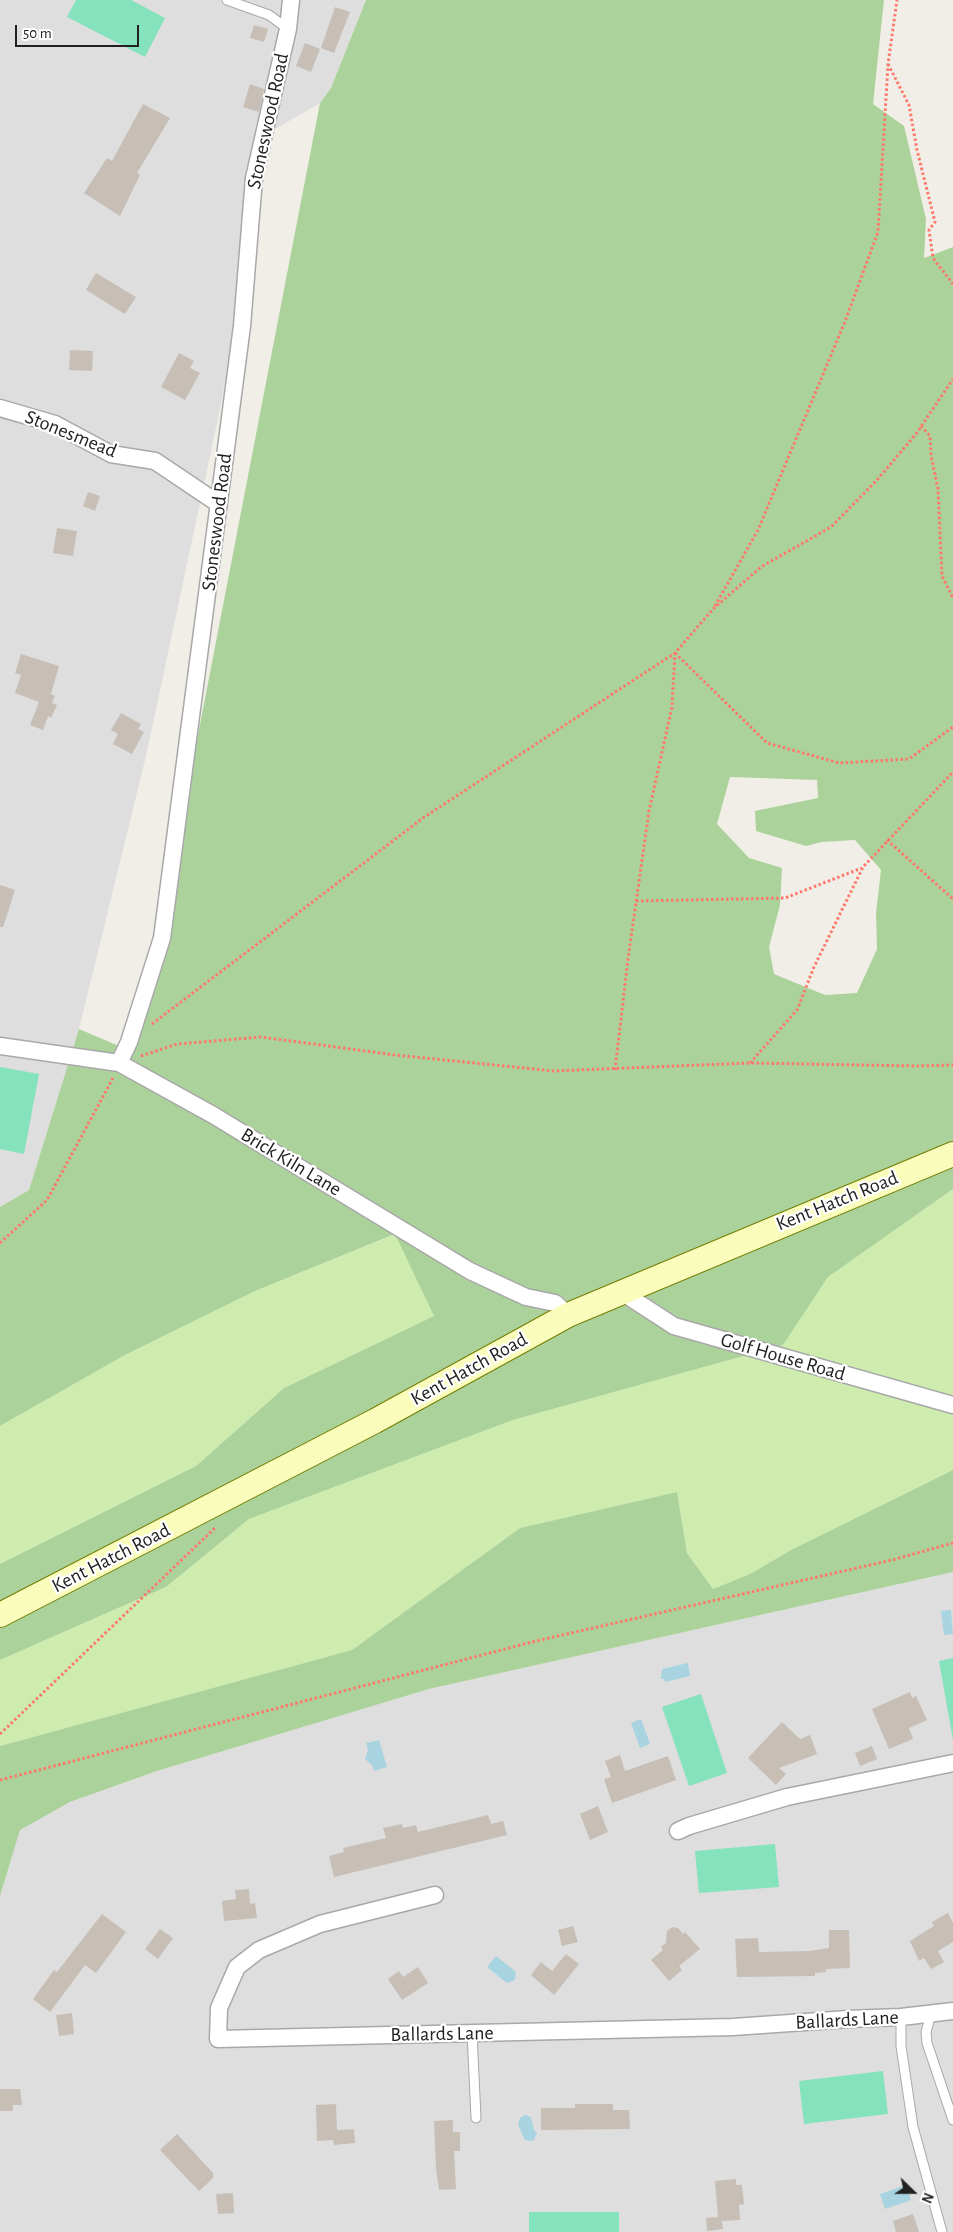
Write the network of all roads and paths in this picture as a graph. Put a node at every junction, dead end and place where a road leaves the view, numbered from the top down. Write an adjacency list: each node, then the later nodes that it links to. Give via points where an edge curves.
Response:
1 (227, 0): 4 (lane, via 270,15)
2 (291, 0): 4 (street, Stoneswood Road)
3 (897, 0): 5 (path)
4 (288, 29): 10 (street, Stoneswood Road, via 254,178 242,326)
5 (888, 64): 6 (path, via 909,105 935,222 929,230 933,258); 12 (path, via 878,232 844,324 758,530)
6 (953, 284)
7 (953, 379): 9 (path)
8 (0, 408): 10 (street, Stonesmead, via 55,424 111,454 155,461)
9 (921, 426): 11 (path, via 930,436 938,489 942,576); 12 (path, via 877,480 831,527 761,567)
10 (219, 504): 20 (street, Stoneswood Road, via 162,938)
11 (953, 598)
12 (713, 609): 13 (path)
13 (675, 653): 14 (path, via 766,743 839,763 909,759); 19 (path, via 672,707 649,811); 20 (path, via 423,818)
14 (953, 727)
15 (953, 772): 16 (path)
16 (887, 840): 17 (path); 18 (path)
17 (864, 867): 19 (path, via 785,898); 23 (path, via 814,967 797,1010)
18 (953, 900)
19 (636, 901): 25 (path)
20 (129, 1042): 22 (street, Stoneswood Road)
21 (0, 1046): 22 (street, Brick Kiln Lane)
22 (119, 1063): 25 (path, via 177,1044 261,1037 553,1071); 27 (path, via 109,1089 47,1200); 29 (street, Brick Kiln Lane, via 213,1115 470,1271 526,1297 555,1303)
23 (750, 1063): 24 (path); 25 (path)
24 (953, 1065)
25 (615, 1070)
26 (953, 1154): 28 (main road, Kent Hatch Road)
27 (0, 1243)
28 (620, 1291): 29 (main road, Kent Hatch Road); 30 (street, Golf House Road, via 674,1326)
29 (568, 1314): 33 (main road, Kent Hatch Road, via 375,1421)
30 (953, 1405)
31 (221, 1523): 34 (path)
32 (953, 1543): 36 (path, via 892,1560 536,1641)
33 (0, 1615)
34 (0, 1734)
35 (953, 1763): 37 (street, via 787,1797)
36 (0, 1780)
37 (678, 1831)
38 (435, 1895): 42 (street, Ballards Lane, via 320,1924 259,1950 237,1966 219,2008 218,2038)
39 (953, 2011): 40 (street, Ballards Lane)
40 (931, 2014): 41 (street, Ballards Lane); 44 (lane, via 926,2043)
41 (901, 2017): 42 (street, Ballards Lane, via 724,2028); 45 (lane, via 901,2046 913,2127)
42 (472, 2033): 43 (lane)
43 (476, 2118)
44 (953, 2120)
45 (942, 2232)

